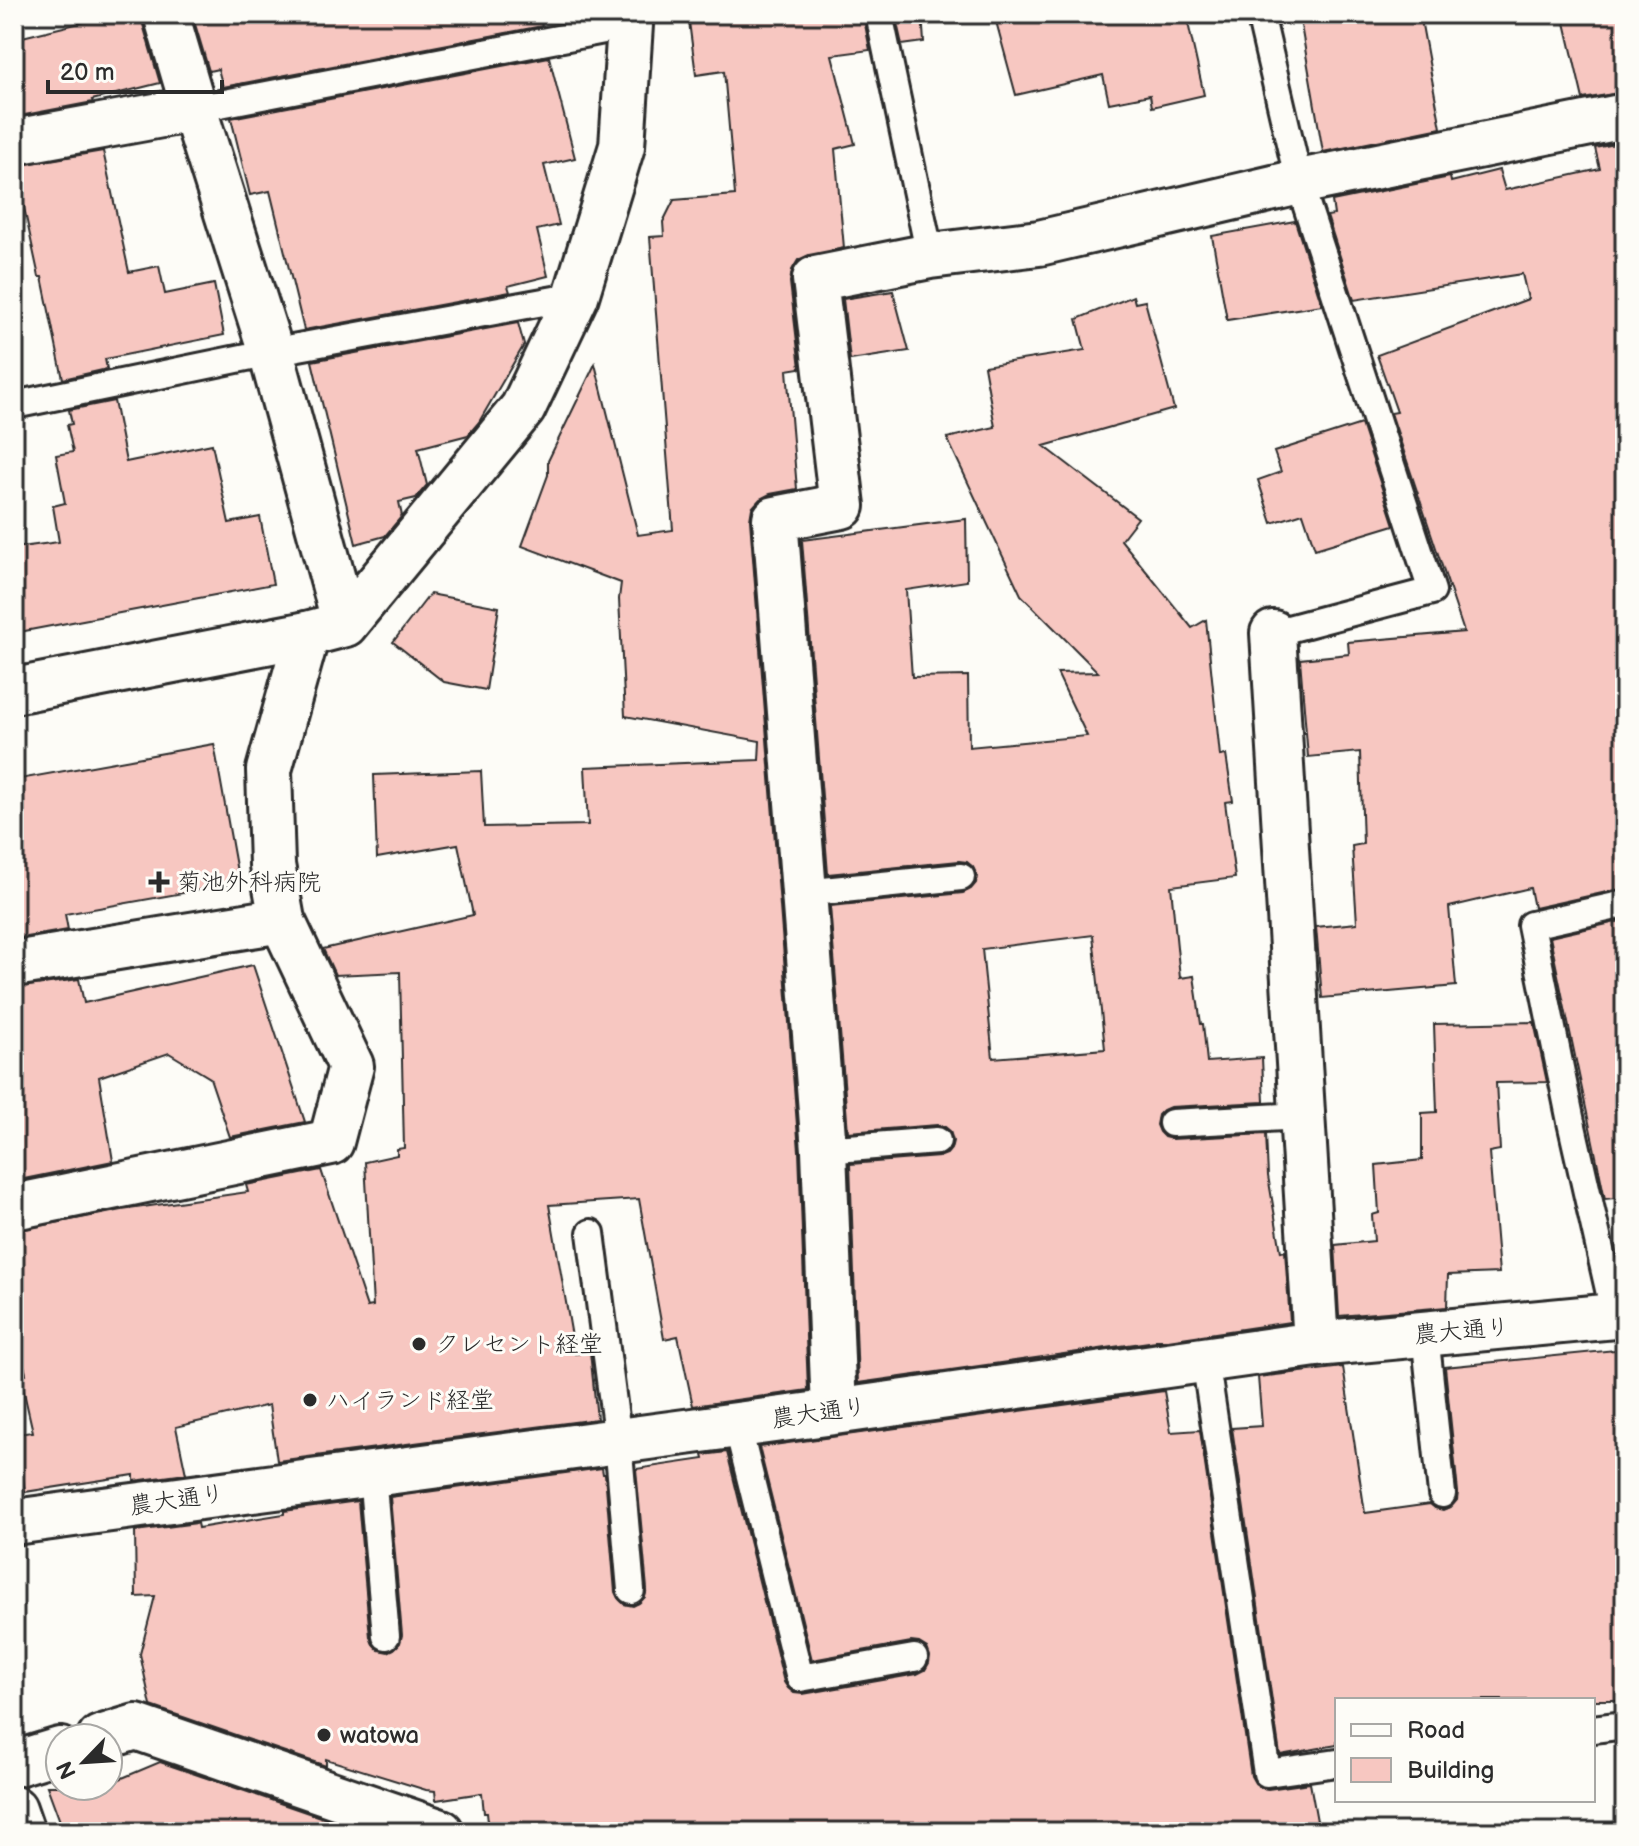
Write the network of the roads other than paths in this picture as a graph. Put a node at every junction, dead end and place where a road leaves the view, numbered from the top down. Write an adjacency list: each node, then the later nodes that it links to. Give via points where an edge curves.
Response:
1 (166, 14): 5 (street)
2 (879, 14): 9 (lane)
3 (1260, 14): 8 (lane)
4 (629, 20): 5 (lane); 10 (street, via 622,146)
5 (194, 109): 7 (street); 11 (street)
6 (1625, 116): 8 (street)
7 (14, 142)
8 (1299, 182): 9 (street, via 1039,243); 14 (lane, via 1432,591)
9 (930, 256): 17 (street, via 815,279 842,506 775,519)
10 (576, 296): 11 (lane); 13 (street, via 523,408)
11 (271, 352): 12 (lane); 13 (street)
12 (14, 405)
13 (326, 629): 15 (street); 19 (street, via 269,770 272,865)
14 (1273, 633): 21 (street)
15 (14, 691)
16 (961, 877): 17 (lane)
17 (804, 893): 24 (street)
18 (1625, 904): 27 (lane, via 1531,925 1571,1122)
19 (282, 920): 20 (street); 25 (street, via 351,1066 331,1142)
20 (14, 964)
21 (1302, 1116): 22 (lane); 29 (street)
22 (1172, 1123)
23 (937, 1141): 24 (lane)
24 (824, 1150): 31 (street)
25 (14, 1207)
26 (591, 1233): 33 (lane)
27 (1620, 1316): 28 (street, 農大通り)
28 (1425, 1334): 29 (street, 農大通り); 35 (lane)
29 (1316, 1344): 30 (street, 農大通り)
30 (1205, 1359): 31 (street, 農大通り); 44 (lane, via 1267,1773)
31 (834, 1412): 32 (street, 農大通り)
32 (737, 1424): 33 (street, 農大通り); 39 (lane, via 800,1678)
33 (618, 1441): 34 (street, 農大通り); 37 (lane)
34 (372, 1474): 36 (street, 農大通り); 38 (lane)
35 (1442, 1494)
36 (14, 1522)
37 (631, 1590)
38 (386, 1636)
39 (914, 1658)
40 (1625, 1725): 41 (lane)
41 (1595, 1729)
42 (124, 1731): 48 (street, via 136,1727)
43 (44, 1755): 45 (street)
44 (1335, 1763)
45 (14, 1764)
46 (14, 1809): 47 (street)
47 (22, 1832)
48 (441, 1832)

